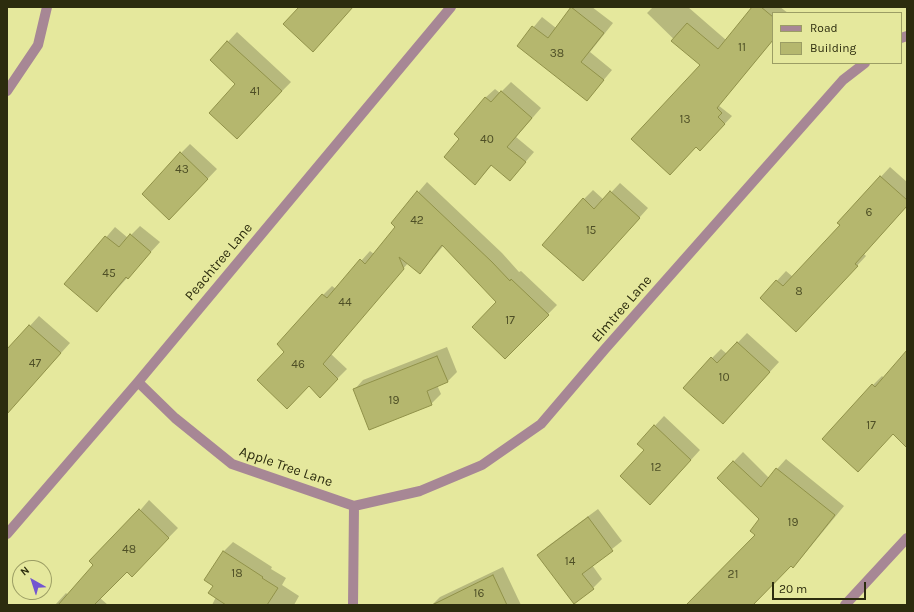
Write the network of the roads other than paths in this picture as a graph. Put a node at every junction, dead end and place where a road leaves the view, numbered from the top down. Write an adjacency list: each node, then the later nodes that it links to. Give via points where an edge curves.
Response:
1 (46, 7): 4 (street, via 38,45)
2 (450, 7): 5 (street, Peachtree Lane)
3 (864, 64): 6 (street, Elmtree Lane, via 843,80 541,424 482,465 420,491)
4 (7, 91)
5 (138, 382): 6 (street, Apple Tree Lane, via 175,418 232,464); 7 (street, Peachtree Lane)
6 (354, 506): 9 (street)
7 (7, 534)
8 (907, 538): 10 (street)
9 (353, 605)
10 (845, 605)

